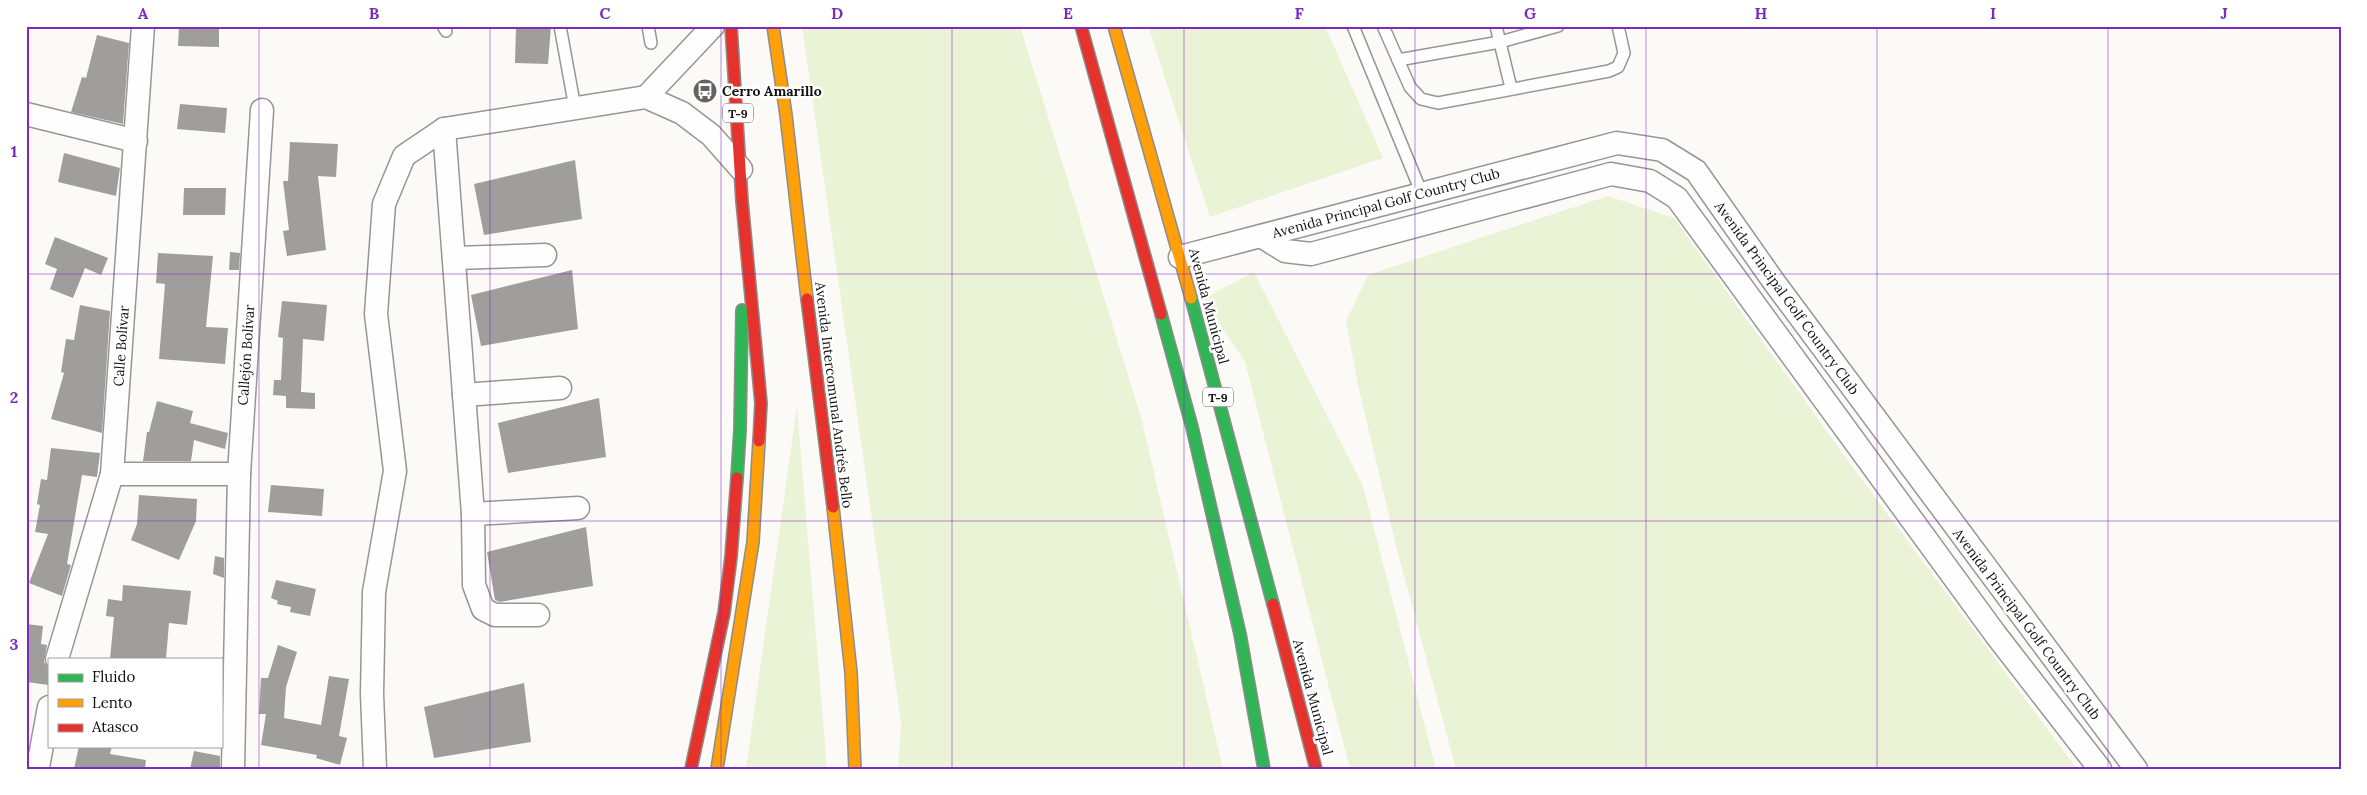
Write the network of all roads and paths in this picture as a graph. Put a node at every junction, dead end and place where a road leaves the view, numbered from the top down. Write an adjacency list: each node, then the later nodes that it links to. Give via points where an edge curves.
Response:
1 (143, 26): 23 (street, Calle Bolívar)
2 (560, 26): 19 (lane)
3 (648, 26): 15 (lane)
4 (713, 26): 18 (street)
5 (731, 26): 24 (main road, T-9)
6 (773, 26): 45 (main road, Avenida Intercomunal Andrés Bello, via 833,506 854,708)
7 (1081, 26): 46 (main road, T-9, via 1192,427 1240,634)
8 (1114, 26): 29 (main road, Avenida Municipal / T-9)
9 (1353, 26): 25 (lane)
10 (1383, 26): 16 (lane)
11 (1496, 26): 14 (lane)
12 (1558, 26): 14 (lane)
13 (1618, 26): 17 (lane, via 1624,53 1618,67)
14 (1500, 42): 16 (lane); 17 (lane)
15 (651, 43)
16 (1398, 60): 17 (lane, via 1410,86 1421,99 1438,104)
17 (1511, 88)
18 (646, 97): 19 (street); 24 (street, via 682,113 712,135)
19 (575, 108): 22 (street)
20 (262, 110): 34 (street, Callejón Bolívar)
21 (26, 114): 23 (street)
22 (444, 129): 30 (street); 41 (street, via 404,156 384,204 376,314 395,471 374,592 372,694)
23 (136, 141): 33 (street, Calle Bolívar)
24 (741, 169): 26 (main road, T-9)
25 (1422, 194): 27 (street, Avenida Principal Golf Country Club); 49 (street, Avenida Principal Golf Country Club, via 1617,143 1662,150 1696,172)
26 (742, 201): 43 (main road, T-9, via 740,430 731,557 724,614); 44 (main road, via 761,403 753,542)
27 (1261, 236): 29 (street); 48 (street, Avenida Principal Golf Country Club, via 1285,251 1311,254 1611,174 1650,182 1677,198 1996,635)
28 (545, 255): 30 (street)
29 (1180, 257): 47 (main road, Avenida Municipal / T-9)
30 (454, 258): 32 (street)
31 (560, 388): 32 (street)
32 (464, 395): 36 (street)
33 (112, 474): 34 (street); 38 (street, Calle Bolívar)
34 (239, 474): 42 (street, Callejón Bolívar)
35 (578, 508): 36 (street)
36 (473, 514): 37 (street, via 474,585 484,609 495,615)
37 (538, 615)
38 (57, 658)
39 (48, 711): 40 (street)
40 (34, 766)
41 (378, 767)
42 (233, 769)
43 (691, 769)
44 (717, 769)
45 (855, 769)
46 (1264, 769)
47 (1316, 769)
48 (2100, 769)
49 (2136, 769)

